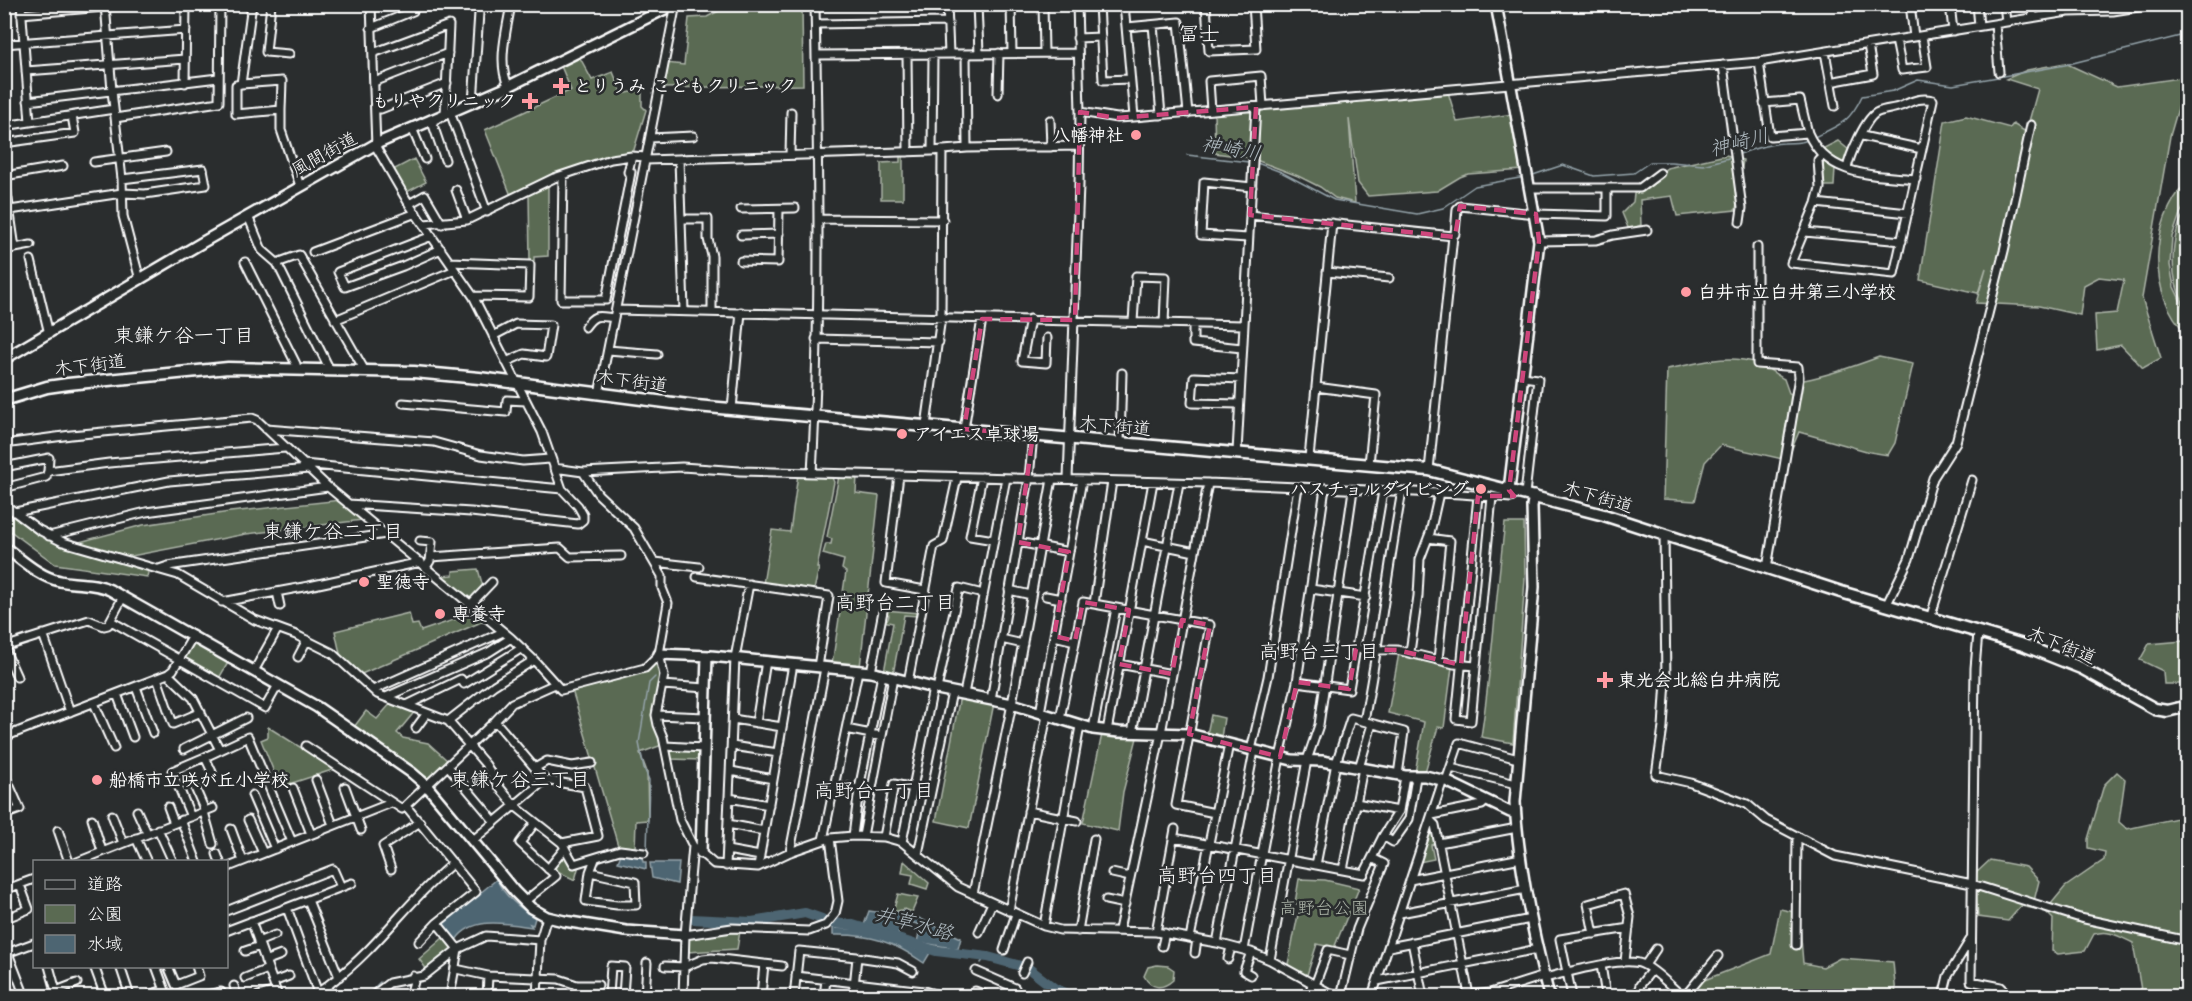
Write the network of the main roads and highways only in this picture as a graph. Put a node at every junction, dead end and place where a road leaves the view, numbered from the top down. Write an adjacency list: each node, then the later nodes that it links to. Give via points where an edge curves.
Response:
1 (4, 399): 2 (main road, 木下街道, via 47,387 228,368 446,375 732,409 1429,470 1605,515 1886,606 2023,645 2067,661 2155,709 2167,711)
2 (2187, 706)

